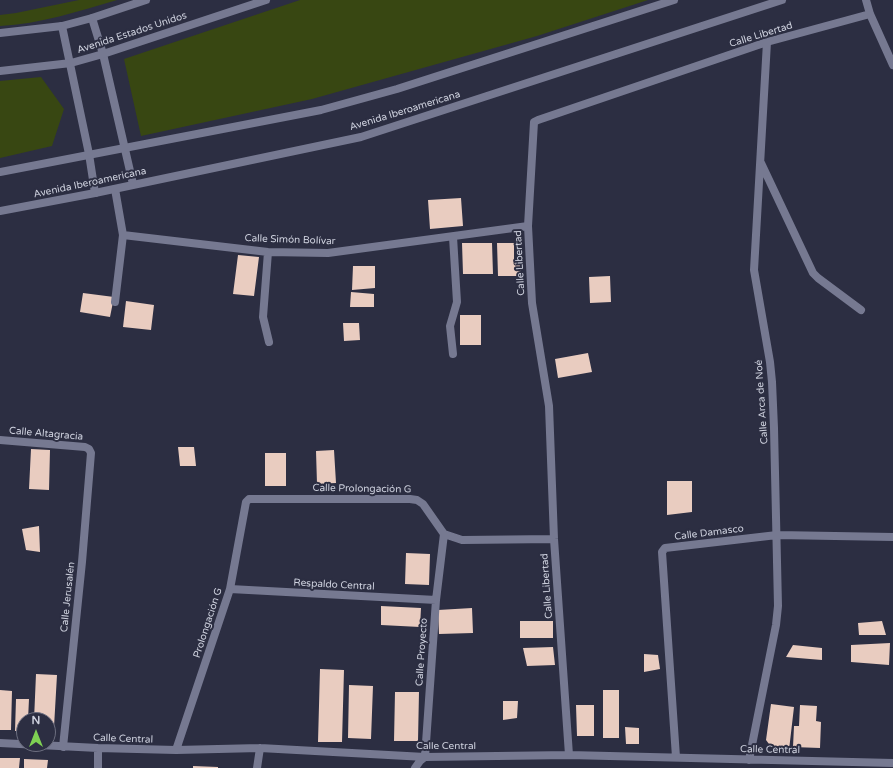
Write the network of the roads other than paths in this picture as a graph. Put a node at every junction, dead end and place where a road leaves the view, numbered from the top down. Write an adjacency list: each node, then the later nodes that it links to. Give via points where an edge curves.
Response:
1 (146, 0): 7 (street)
2 (266, 0): 11 (street, Avenida Estados Unidos)
3 (674, 0): 15 (street, via 397,90 321,110)
4 (782, 0): 19 (street, Avenida Iberoamericana, via 361,137)
5 (866, 0): 6 (street)
6 (870, 14): 10 (street, Calle Libertad); 13 (street)
7 (92, 18): 8 (street); 11 (street)
8 (62, 26): 9 (street); 12 (street)
9 (0, 33)
10 (767, 42): 17 (street, Calle Arca de Noé); 23 (street, Calle Libertad, via 536,121 533,126)
11 (103, 54): 12 (street, Avenida Estados Unidos); 15 (street)
12 (71, 63): 14 (street, Avenida Estados Unidos); 16 (street)
13 (893, 65)
14 (0, 71)
15 (125, 148): 16 (street); 19 (street)
16 (89, 154): 18 (street); 21 (street)
17 (761, 163): 28 (street, via 813,273); 35 (street, Calle Arca de Noé, via 754,270 772,382)
18 (0, 172)
19 (133, 184): 20 (street, Avenida Iberoamericana)
20 (115, 189): 21 (street, Avenida Iberoamericana); 24 (street)
21 (95, 193): 22 (street, Avenida Iberoamericana)
22 (0, 211)
23 (528, 226): 25 (street, Calle Simón Bolívar); 37 (street, Calle Libertad, via 532,302 549,406)
24 (123, 235): 26 (street, Calle Simón Bolívar); 27 (street)
25 (453, 237): 26 (street, Calle Simón Bolívar, via 333,253); 30 (street, via 457,302 450,326)
26 (268, 252): 29 (street, via 263,317)
27 (115, 302)
28 (861, 310)
29 (269, 342)
30 (453, 354)
31 (0, 440): 32 (street, Calle Altagracia)
32 (89, 449): 41 (street, Calle Jerusalén, via 91,454 82,562)
33 (249, 499): 34 (street, Calle Prolongación G, via 417,500 423,504); 38 (street, Prolongación G, via 246,502)
34 (444, 534): 37 (street, via 462,540); 39 (street, Calle Proyecto)
35 (776, 534): 36 (street, Calle Damasco); 47 (street, Calle Damasco, via 665,548 662,551); 48 (street, Calle Arca de Noé, via 776,625)
36 (893, 537)
37 (554, 539): 45 (street, Calle Libertad)
38 (230, 589): 39 (street, Respaldo Central); 44 (street, Prolongación G)
39 (436, 600): 46 (street, Calle Proyecto)
40 (0, 743): 41 (street, Calle Central)
41 (63, 747): 42 (street, Calle Central)
42 (98, 748): 44 (street, Calle Central); 50 (street)
43 (260, 748): 44 (street, Calle Central); 46 (street, Calle Central); 51 (street)
44 (176, 750)
45 (569, 755): 46 (street, Calle Central); 47 (street, Calle Central)
46 (425, 757): 52 (street)
47 (676, 757): 48 (street, Calle Central)
48 (749, 760): 49 (street, Calle Central)
49 (893, 762)
50 (98, 768)
51 (257, 768)
52 (415, 768)

